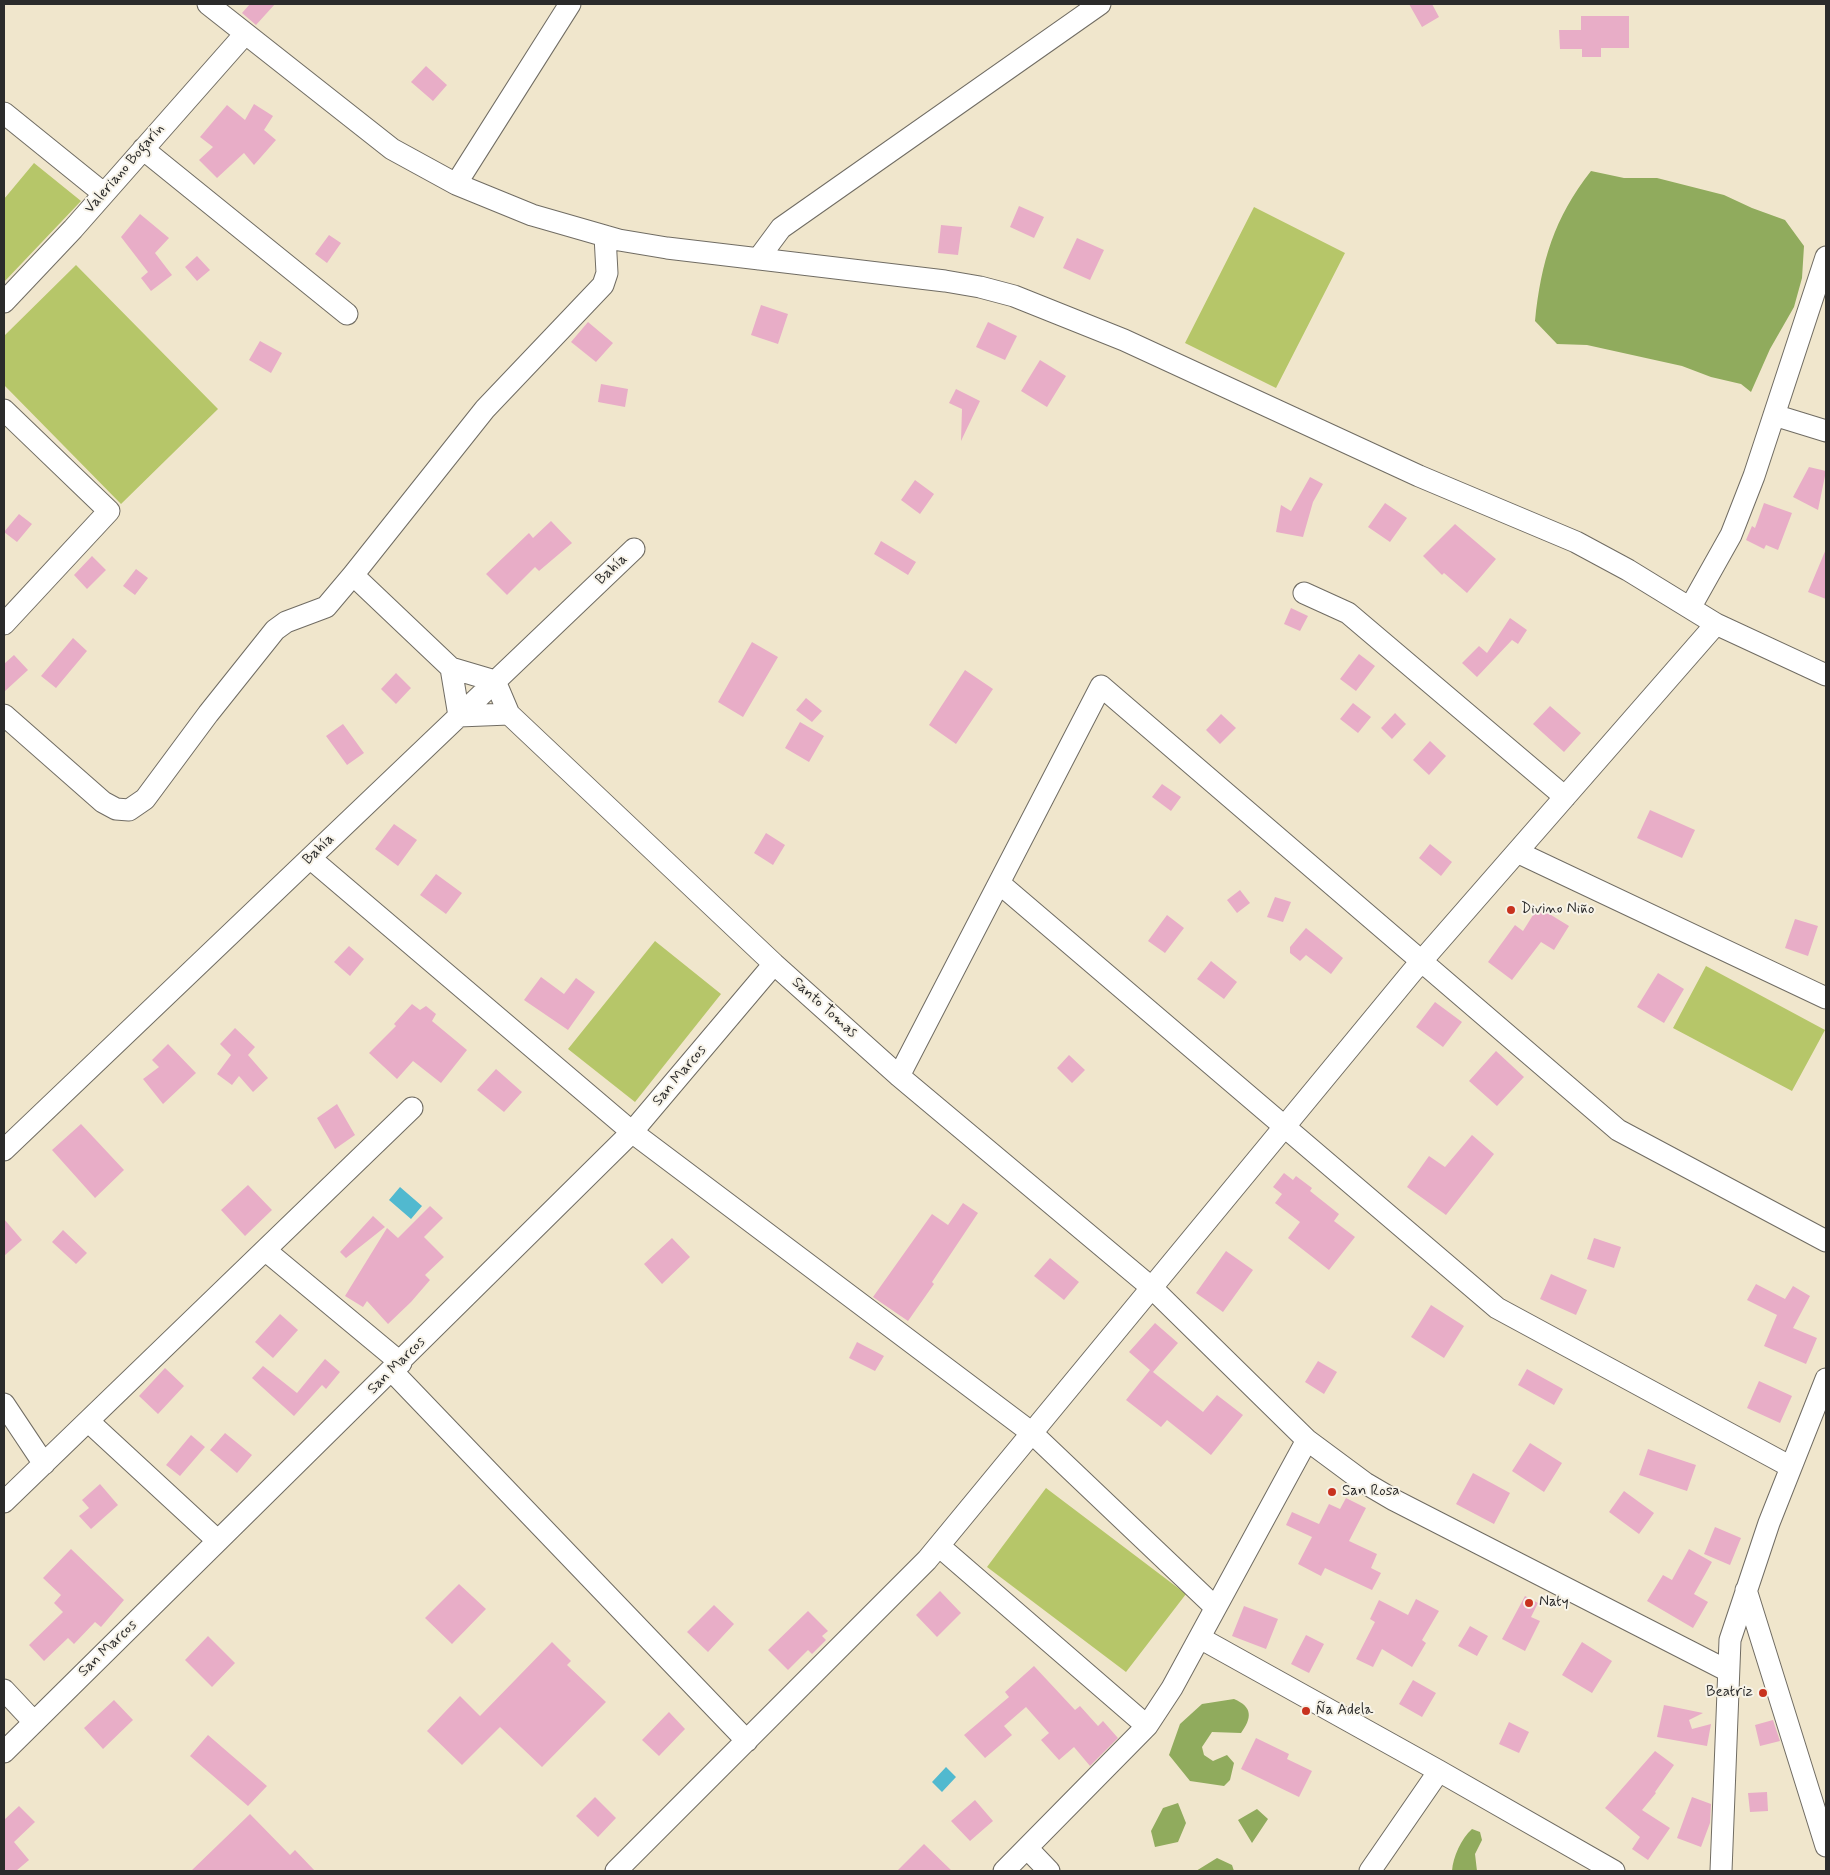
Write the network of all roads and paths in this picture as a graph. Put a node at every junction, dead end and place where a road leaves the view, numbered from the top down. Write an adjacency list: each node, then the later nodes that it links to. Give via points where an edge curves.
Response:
1 (208, 4): 4 (street)
2 (570, 4): 7 (street)
3 (1100, 4): 11 (street, via 781,228)
4 (245, 34): 6 (street, Valeriano Bogarín); 7 (street, via 392,149)
5 (4, 113): 8 (street)
6 (143, 149): 8 (street, Valeriano Bogarín); 13 (street)
7 (456, 184): 9 (street, via 532,215)
8 (103, 193): 12 (street, Valeriano Bogarín)
9 (604, 236): 11 (street, via 667,248); 18 (street, via 607,273 603,285 485,410)
10 (1826, 257): 15 (street)
11 (758, 259): 20 (street, via 945,281 980,287 1047,308 1124,340 1419,476 1576,542)
12 (4, 302)
13 (347, 314)
14 (4, 410): 21 (street, via 109,511)
15 (1774, 415): 16 (street); 20 (street, via 1731,535)
16 (1826, 431)
17 (634, 550): 25 (street, Bahía)
18 (353, 575): 23 (street); 27 (street, via 326,607 286,622 275,630 145,799 129,810 116,809 103,802)
19 (1304, 592): 29 (street, via 1348,613)
20 (1690, 608): 22 (street)
21 (4, 624)
22 (1716, 624): 24 (street); 29 (street)
23 (451, 668): 25 (street); 28 (street)
24 (1826, 675)
25 (494, 681): 26 (street, Santo Tomas); 28 (street, Bahía)
26 (509, 714): 28 (street); 34 (street, Santo Tomas)
27 (4, 715)
28 (459, 716): 31 (street, Bahía)
29 (1565, 796): 30 (street)
30 (1517, 852): 33 (street); 35 (street)
31 (310, 858): 39 (street); 40 (street, Bahía)
32 (999, 883): 33 (street, via 1101,686); 36 (street); 38 (street)
33 (1421, 961): 38 (street); 41 (street, via 1618,1130)
34 (774, 964): 36 (street, Santo Tomas); 39 (street, San Marcos)
35 (1826, 998)
36 (899, 1076): 43 (street, Santo Tomas)
37 (412, 1108): 42 (street)
38 (1285, 1126): 43 (street); 51 (street, via 1497,1308)
39 (632, 1132): 44 (street, San Marcos); 48 (street)
40 (4, 1150)
41 (1826, 1241)
42 (265, 1250): 44 (street); 47 (street)
43 (1152, 1288): 48 (street); 49 (street, Santo Tomas)
44 (396, 1367): 53 (street, San Marcos); 62 (street)
45 (1826, 1379): 51 (street)
46 (4, 1404): 50 (street)
47 (88, 1421): 50 (street); 53 (street)
48 (1032, 1434): 54 (street); 56 (street)
49 (1307, 1440): 56 (street); 58 (street, Santo Tomas, via 1394,1500)
50 (44, 1464): 52 (street)
51 (1791, 1467): 55 (street)
52 (4, 1502)
53 (218, 1541): 60 (street, San Marcos)
54 (939, 1546): 61 (street); 62 (street)
55 (1746, 1590): 58 (street, via 1730,1640); 65 (street)
56 (1215, 1607): 57 (street)
57 (1200, 1638): 61 (street); 64 (street)
58 (1728, 1671): 72 (street)
59 (4, 1690): 60 (street)
60 (34, 1722): 63 (street, San Marcos)
61 (1147, 1726): 66 (street)
62 (746, 1741): 67 (street)
63 (4, 1752)
64 (1439, 1771): 70 (street); 71 (street)
65 (1826, 1846)
66 (1028, 1848): 68 (street); 69 (street)
67 (616, 1871)
68 (1004, 1871)
69 (1049, 1871)
70 (1370, 1871)
71 (1614, 1871)
72 (1721, 1871)

